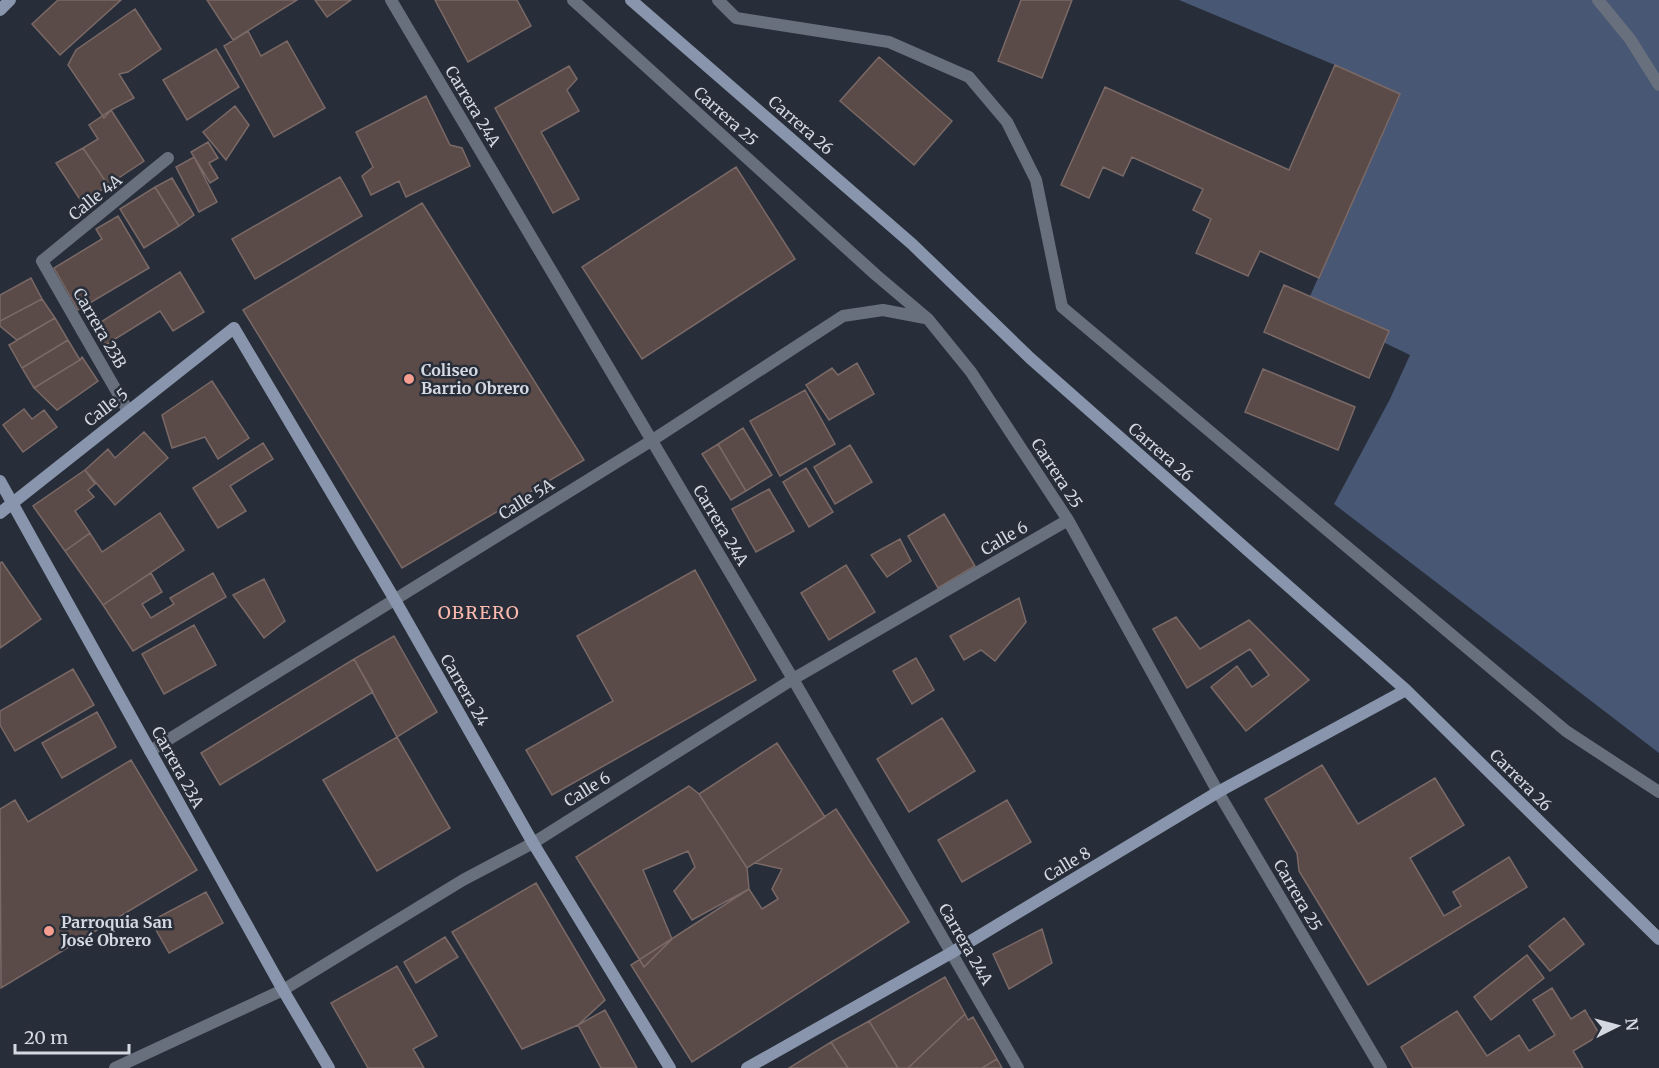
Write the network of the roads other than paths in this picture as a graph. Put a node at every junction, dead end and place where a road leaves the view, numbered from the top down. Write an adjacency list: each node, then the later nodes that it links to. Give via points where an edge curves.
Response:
1 (391, 0): 12 (street, Carrera 24A)
2 (573, 0): 9 (street, Carrera 25)
3 (631, 0): 19 (street, Carrera 26, via 912,244 1030,358)
4 (718, 0): 22 (street, via 736,18 889,42 969,77 1007,122 1036,180 1062,307 1566,731)
5 (1598, 0): 6 (street, via 1630,39)
6 (1659, 85)
7 (168, 158): 8 (street, Calle 4A)
8 (42, 261): 11 (street, Carrera 23B)
9 (928, 319): 12 (street, Calle 5A, via 882,310 843,316); 16 (street, Carrera 25, via 971,372)
10 (234, 328): 11 (street, Calle 5); 17 (street, Carrera 24)
11 (128, 411): 14 (street, Calle 5)
12 (651, 441): 17 (street, Calle 5A); 18 (street, Carrera 24A)
13 (0, 481): 14 (street, Carrera 23A)
14 (13, 502): 15 (street, Calle 5); 20 (street, Carrera 23A)
15 (0, 513)
16 (1068, 520): 18 (street, Calle 6); 21 (street, Carrera 25)
17 (395, 600): 20 (street, Calle 5A); 23 (street, Carrera 24)
18 (793, 679): 23 (street, Calle 6); 25 (street, Carrera 24A)
19 (1406, 690): 21 (street, Calle 8); 24 (street, Carrera 26)
20 (150, 751): 26 (street, Carrera 23A)
21 (1218, 792): 25 (street, Calle 8); 32 (street, Carrera 25)
22 (1659, 792)
23 (533, 843): 26 (street, Calle 6, via 463,880); 29 (street, Carrera 24)
24 (1659, 939)
25 (951, 953): 30 (street, Calle 8); 31 (street, Carrera 24A)
26 (283, 990): 27 (street, Calle 6); 28 (street, Carrera 23A)
27 (115, 1068)
28 (329, 1068)
29 (670, 1068)
30 (747, 1068)
31 (1018, 1068)
32 (1380, 1068)

